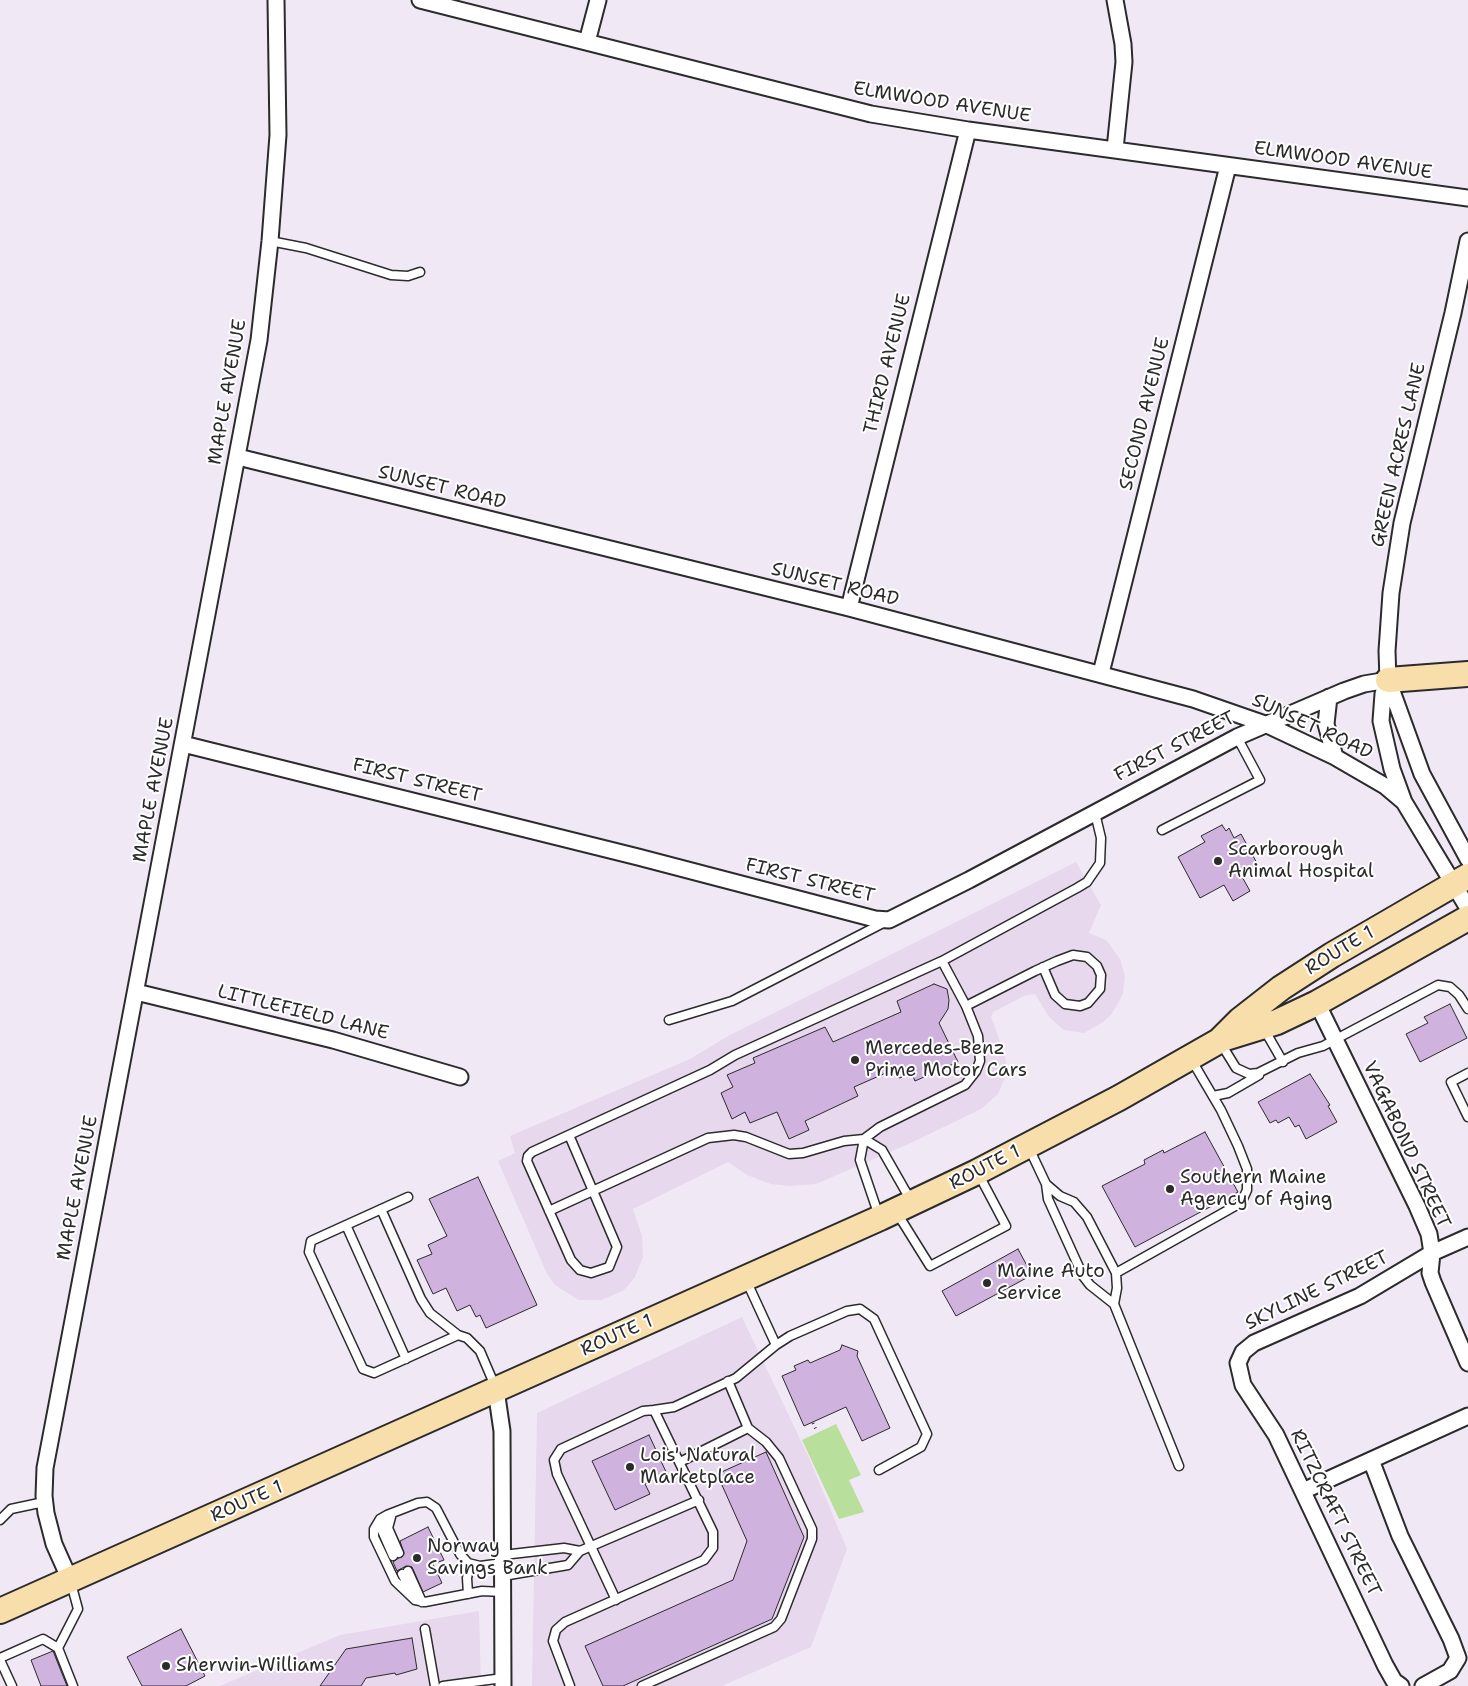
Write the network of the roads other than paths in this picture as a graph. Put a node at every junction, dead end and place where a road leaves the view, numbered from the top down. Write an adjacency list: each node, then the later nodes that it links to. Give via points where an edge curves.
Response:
1 (276, 0): 10 (street, MAPLE AVENUE, via 278,135)
2 (420, 0): 5 (street, ELMWOOD AVENUE)
3 (598, 0): 5 (street)
4 (1115, 0): 7 (street, via 1124,44 1124,62)
5 (588, 42): 6 (street, ELMWOOD AVENUE, via 871,114)
6 (968, 130): 7 (street, ELMWOOD AVENUE); 14 (street, THIRD AVENUE)
7 (1115, 148): 8 (street, ELMWOOD AVENUE)
8 (1228, 166): 9 (street, ELMWOOD AVENUE); 15 (street, SECOND AVENUE)
9 (1468, 198)
10 (270, 241): 12 (lane, via 306,248 391,275 408,276); 13 (street, MAPLE AVENUE, via 258,340)
11 (1468, 241): 17 (street, GREEN ACRES LANE, via 1402,523 1389,619)
12 (420, 272)
13 (238, 457): 14 (street, SUNSET ROAD); 21 (street, MAPLE AVENUE)
14 (849, 608): 15 (street, SUNSET ROAD)
15 (1100, 673): 19 (street, SUNSET ROAD, via 1209,704)
16 (1468, 674): 17 (main road)
17 (1388, 680): 18 (street, FIRST STREET, via 1364,684); 23 (street, GREEN ACRES LANE, via 1383,694 1383,738); 26 (street, GREEN ACRES LANE, via 1422,774)
18 (1330, 697): 19 (street, FIRST STREET); 22 (street, via 1326,724)
19 (1265, 724): 20 (street, FIRST STREET); 22 (street, SUNSET ROAD)
20 (1237, 737): 24 (street, FIRST STREET); 25 (lane, via 1260,780)
21 (183, 744): 30 (street, FIRST STREET); 33 (street, MAPLE AVENUE)
22 (1336, 757): 23 (street, SUNSET ROAD, via 1385,786)
23 (1404, 802): 27 (street, GREEN ACRES LANE)
24 (1094, 813): 30 (street, FIRST STREET); 31 (lane, via 1101,838 1100,864 1087,882)
25 (1162, 830)
26 (1468, 859)
27 (1461, 880): 28 (street, GREEN ACRES LANE); 39 (main road, ROUTE 1, via 1282,988)
28 (1468, 908)
29 (1468, 918): 34 (main road, ROUTE 1)
30 (889, 920): 37 (lane, via 747,995)
31 (942, 960): 35 (lane); 48 (lane)
32 (1043, 967): 32 (lane, via 1055,995 1066,1004 1080,1006 1088,1003 1100,989 1101,975 1097,966 1082,955 1068,956); 35 (lane)
33 (136, 992): 45 (street, LITTLEFIELD LANE, via 333,1040); 80 (street, MAPLE AVENUE, via 45,1468)
34 (1317, 1003): 38 (main road, ROUTE 1); 40 (street, VAGABOND STREET)
35 (966, 1006): 49 (lane, via 980,1048 980,1061 972,1078 965,1085 880,1127)
36 (1468, 1009): 40 (lane, via 1460,995 1438,985)
37 (669, 1020)
38 (1264, 1027): 39 (main road, ROUTE 1); 42 (lane)
39 (1220, 1040): 41 (main road, ROUTE 1); 43 (lane, via 1241,1072 1249,1074)
40 (1335, 1040): 42 (lane); 60 (street, VAGABOND STREET, via 1417,1206 1429,1234)
41 (1190, 1058): 46 (lane); 50 (main road, ROUTE 1)
42 (1282, 1062): 43 (lane)
43 (1267, 1070): 46 (lane, via 1228,1093)
44 (1468, 1073): 47 (lane, via 1451,1082)
45 (460, 1077)
46 (1213, 1096): 61 (lane, via 1247,1169 1248,1190 1242,1201)
47 (1468, 1117)
48 (569, 1135): 53 (lane); 56 (lane, via 528,1156 527,1161)
49 (864, 1139): 53 (lane, via 789,1154 746,1137 720,1135); 57 (lane, via 882,1150); 57 (lane, via 860,1160)
50 (1028, 1146): 51 (main road, ROUTE 1); 52 (lane)
51 (977, 1172): 57 (main road, ROUTE 1); 57 (lane, via 1006,1226 930,1266)
52 (1046, 1184): 61 (lane, via 1060,1196 1074,1202 1087,1217); 63 (lane, via 1048,1199 1084,1276)
53 (593, 1191): 56 (lane); 56 (lane, via 616,1247 613,1261 601,1271 586,1272 576,1266)
54 (408, 1197): 55 (lane)
55 (381, 1209): 58 (lane); 64 (lane, via 430,1313)
56 (549, 1211)
57 (896, 1211): 62 (main road, ROUTE 1)
58 (346, 1225): 67 (lane); 67 (lane, via 311,1241 308,1252 363,1368 374,1373)
59 (1468, 1236): 60 (street, SKYLINE STREET)
60 (1432, 1253): 66 (street, SKYLINE STREET, via 1360,1296 1254,1344); 68 (street, VAGABOND STREET, via 1430,1272 1433,1282)
61 (1116, 1273): 63 (lane)
62 (745, 1279): 65 (lane); 70 (main road, ROUTE 1)
63 (1114, 1304): 76 (lane)
64 (458, 1335): 67 (lane); 70 (lane, via 473,1342 480,1351)
65 (776, 1345): 69 (lane); 77 (lane, via 847,1310 860,1309 874,1319 927,1434 921,1447)
66 (1240, 1357): 78 (street, RITZCRAFT STREET, via 1238,1369 1243,1386 1276,1435)
67 (406, 1359)
68 (1468, 1362)
69 (728, 1381): 71 (lane, via 674,1407); 73 (lane)
70 (496, 1390): 87 (street, via 502,1431); 89 (main road, ROUTE 1)
71 (654, 1410): 75 (lane); 83 (lane, via 642,1411 556,1454 557,1474)
72 (1468, 1416): 74 (street)
73 (748, 1428): 75 (lane); 104 (lane, via 779,1458 812,1530 811,1544 781,1619 762,1634)
74 (1371, 1460): 78 (street); 106 (street, via 1400,1536 1458,1658 1450,1671)
75 (680, 1462): 79 (lane)
76 (1179, 1466)
77 (879, 1470)
78 (1303, 1491): 105 (street, RITZCRAFT STREET, via 1385,1665 1394,1681)
79 (699, 1500): 83 (lane); 92 (lane, via 714,1538 708,1556)
80 (44, 1502): 82 (lane, via 11,1509); 89 (street, MAPLE AVENUE, via 54,1544)
81 (395, 1512): 85 (lane, via 382,1526 383,1534); 86 (lane, via 418,1503 432,1504 460,1554); 93 (lane, via 380,1519 373,1534 395,1581)
82 (0, 1520)
83 (592, 1546): 84 (lane); 92 (lane)
84 (580, 1552): 87 (lane, via 564,1548); 87 (lane, via 568,1565)
85 (396, 1555)
86 (470, 1564): 87 (lane); 91 (lane)
87 (503, 1565): 90 (street)
88 (405, 1573): 93 (lane)
89 (70, 1580): 94 (main road, ROUTE 1); 96 (lane, via 78,1609)
90 (503, 1592): 91 (lane); 98 (street)
91 (468, 1594): 93 (lane)
92 (616, 1600): 103 (lane, via 566,1622 553,1636 556,1653)
93 (419, 1601)
94 (0, 1611)
95 (425, 1630): 101 (lane)
96 (58, 1648): 97 (lane, via 43,1639); 100 (lane)
97 (0, 1659): 99 (lane)
98 (503, 1682): 102 (lane)
99 (12, 1686)
100 (73, 1686)
101 (435, 1686)
102 (443, 1686)
103 (570, 1686)
104 (642, 1686)
105 (1401, 1686)
106 (1423, 1686)

